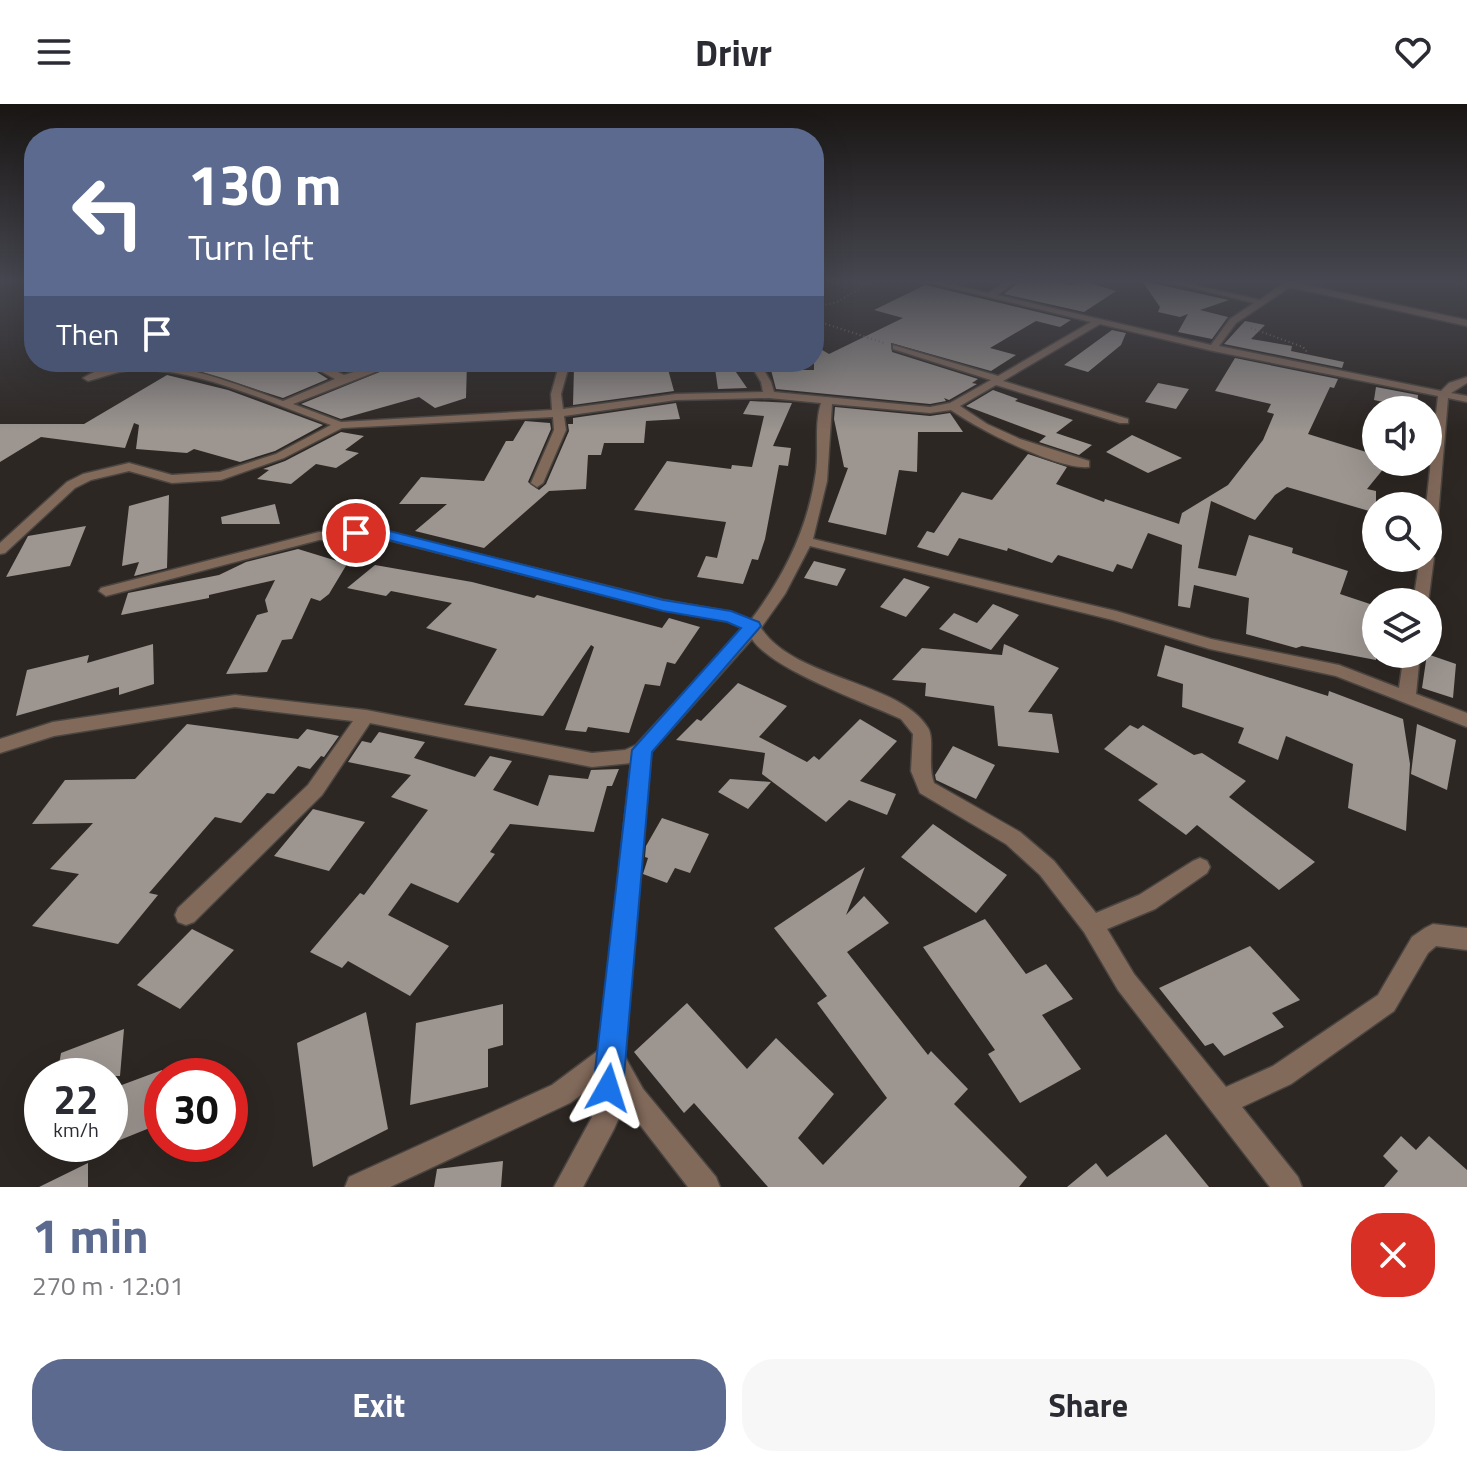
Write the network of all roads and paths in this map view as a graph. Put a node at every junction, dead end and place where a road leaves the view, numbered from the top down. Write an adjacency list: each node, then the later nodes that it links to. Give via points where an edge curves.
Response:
1 (849, 332): 6 (path)
2 (1081, 332): 18 (street)
3 (1140, 332): 7 (street)
4 (1225, 332): 7 (street)
5 (1261, 332): 8 (path, via 1308,350)
6 (896, 347): 18 (street, via 978,370)
7 (1213, 348): 8 (street)
8 (1302, 365): 19 (street)
9 (113, 372): 15 (street)
10 (176, 372): 23 (street)
11 (329, 372): 16 (street)
12 (365, 372): 16 (street)
13 (562, 372): 25 (street, via 556,394)
14 (760, 372): 20 (street)
15 (88, 378)
16 (343, 379): 23 (street)
17 (1467, 380): 19 (street)
18 (997, 382): 24 (street); 26 (street)
19 (1443, 394): 21 (street); 30 (street)
20 (769, 395): 22 (street); 25 (street, via 676,397)
21 (1467, 399)
22 (827, 402): 24 (street, via 930,410); 31 (street, via 823,465)
23 (287, 403): 27 (street)
24 (953, 406): 28 (street, via 1041,452)
25 (559, 413): 27 (street); 29 (street, via 560,430)
26 (1124, 421)
27 (340, 425): 32 (street, via 280,456 221,476 172,479 129,467 87,477 71,485)
28 (1085, 464)
29 (537, 483)
30 (1434, 492)
31 (806, 541): 34 (street, via 786,581); 36 (street, via 1210,644 1339,671)
32 (0, 550)
33 (106, 591): 34 (street, via 319,536 356,533 385,535)
34 (752, 626): 40 (street); 43 (street, via 764,645 792,663 907,714 922,733 920,771 927,788 1013,838 1047,868)
35 (1410, 668): 36 (street)
36 (1407, 695): 38 (street)
37 (366, 716): 39 (street, via 235,701 53,729); 40 (street, via 592,760); 42 (street, via 315,790)
38 (1467, 720)
39 (0, 746)
40 (642, 750): 45 (street)
41 (1200, 867): 43 (street, via 1147,902)
42 (186, 915)
43 (1092, 925): 46 (street, via 1126,982)
44 (1467, 939): 46 (street, via 1433,935 1420,945 1386,1003 1282,1075)
45 (611, 1057): 47 (street, via 561,1094); 48 (street, via 605,1120); 49 (street, via 634,1098)
46 (1221, 1103): 50 (street)
47 (359, 1187)
48 (568, 1187)
49 (706, 1187)
50 (1288, 1187)

